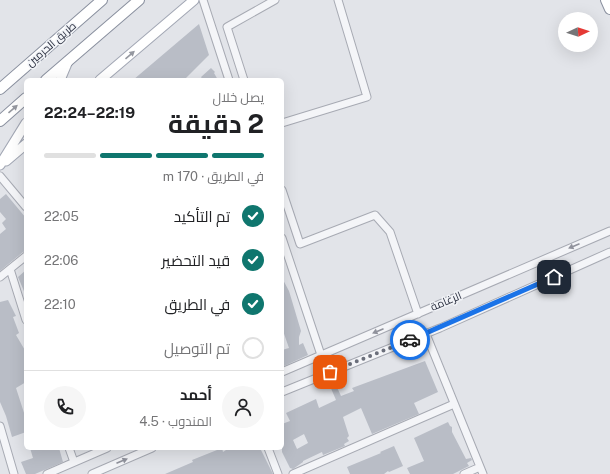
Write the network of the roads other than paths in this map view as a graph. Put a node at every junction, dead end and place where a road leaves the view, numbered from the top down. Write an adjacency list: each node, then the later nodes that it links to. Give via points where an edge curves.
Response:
1 (102, 0): 16 (highway, طريق الحرمين)
2 (138, 0): 10 (highway)
3 (194, 0): 13 (main road, one-way to 3)
4 (203, 0): 14 (street)
5 (276, 0): 15 (street, via 227,27)
6 (338, 0): 19 (street, via 367,97)
7 (607, 0): 8 (highway); 9 (highway)
8 (610, 4)
9 (610, 9)
10 (69, 60): 11 (highway); 12 (main road)
11 (48, 78)
12 (61, 78)
13 (102, 78)
14 (228, 78)
15 (243, 78)
16 (1, 88)
17 (24, 100): 18 (highway, one-way to 17)
18 (0, 121)
19 (284, 122)
20 (24, 126): 22 (main road)
21 (24, 146): 22 (main road)
22 (0, 166)
23 (0, 176): 25 (street)
24 (284, 196): 33 (street, via 300,244 375,215 390,232)
25 (24, 205)
26 (610, 231): 33 (street, الرغامة, one-way to 33)
27 (284, 244): 35 (street)
28 (610, 252): 34 (street, الرغامة)
29 (24, 258): 30 (street)
30 (10, 269): 31 (street); 32 (street)
31 (0, 277)
32 (24, 314)
33 (418, 314): 35 (street, الرغامة, one-way to 35)
34 (426, 334): 37 (street, الرغامة); 39 (street)
35 (321, 355): 36 (street, الرغامة); 37 (street)
36 (284, 371)
37 (330, 372): 38 (street, الرغامة)
38 (284, 391)
39 (454, 404): 46 (street); 47 (street)
40 (0, 426): 48 (street)
41 (70, 450): 45 (street)
42 (102, 450): 45 (street)
43 (147, 450): 50 (street, one-way to 43)
44 (269, 450): 51 (street)
45 (74, 462): 49 (street)
46 (482, 471): 52 (street)
47 (298, 473)
48 (14, 474)
49 (47, 474)
50 (93, 474)
51 (278, 474)
52 (464, 474)

